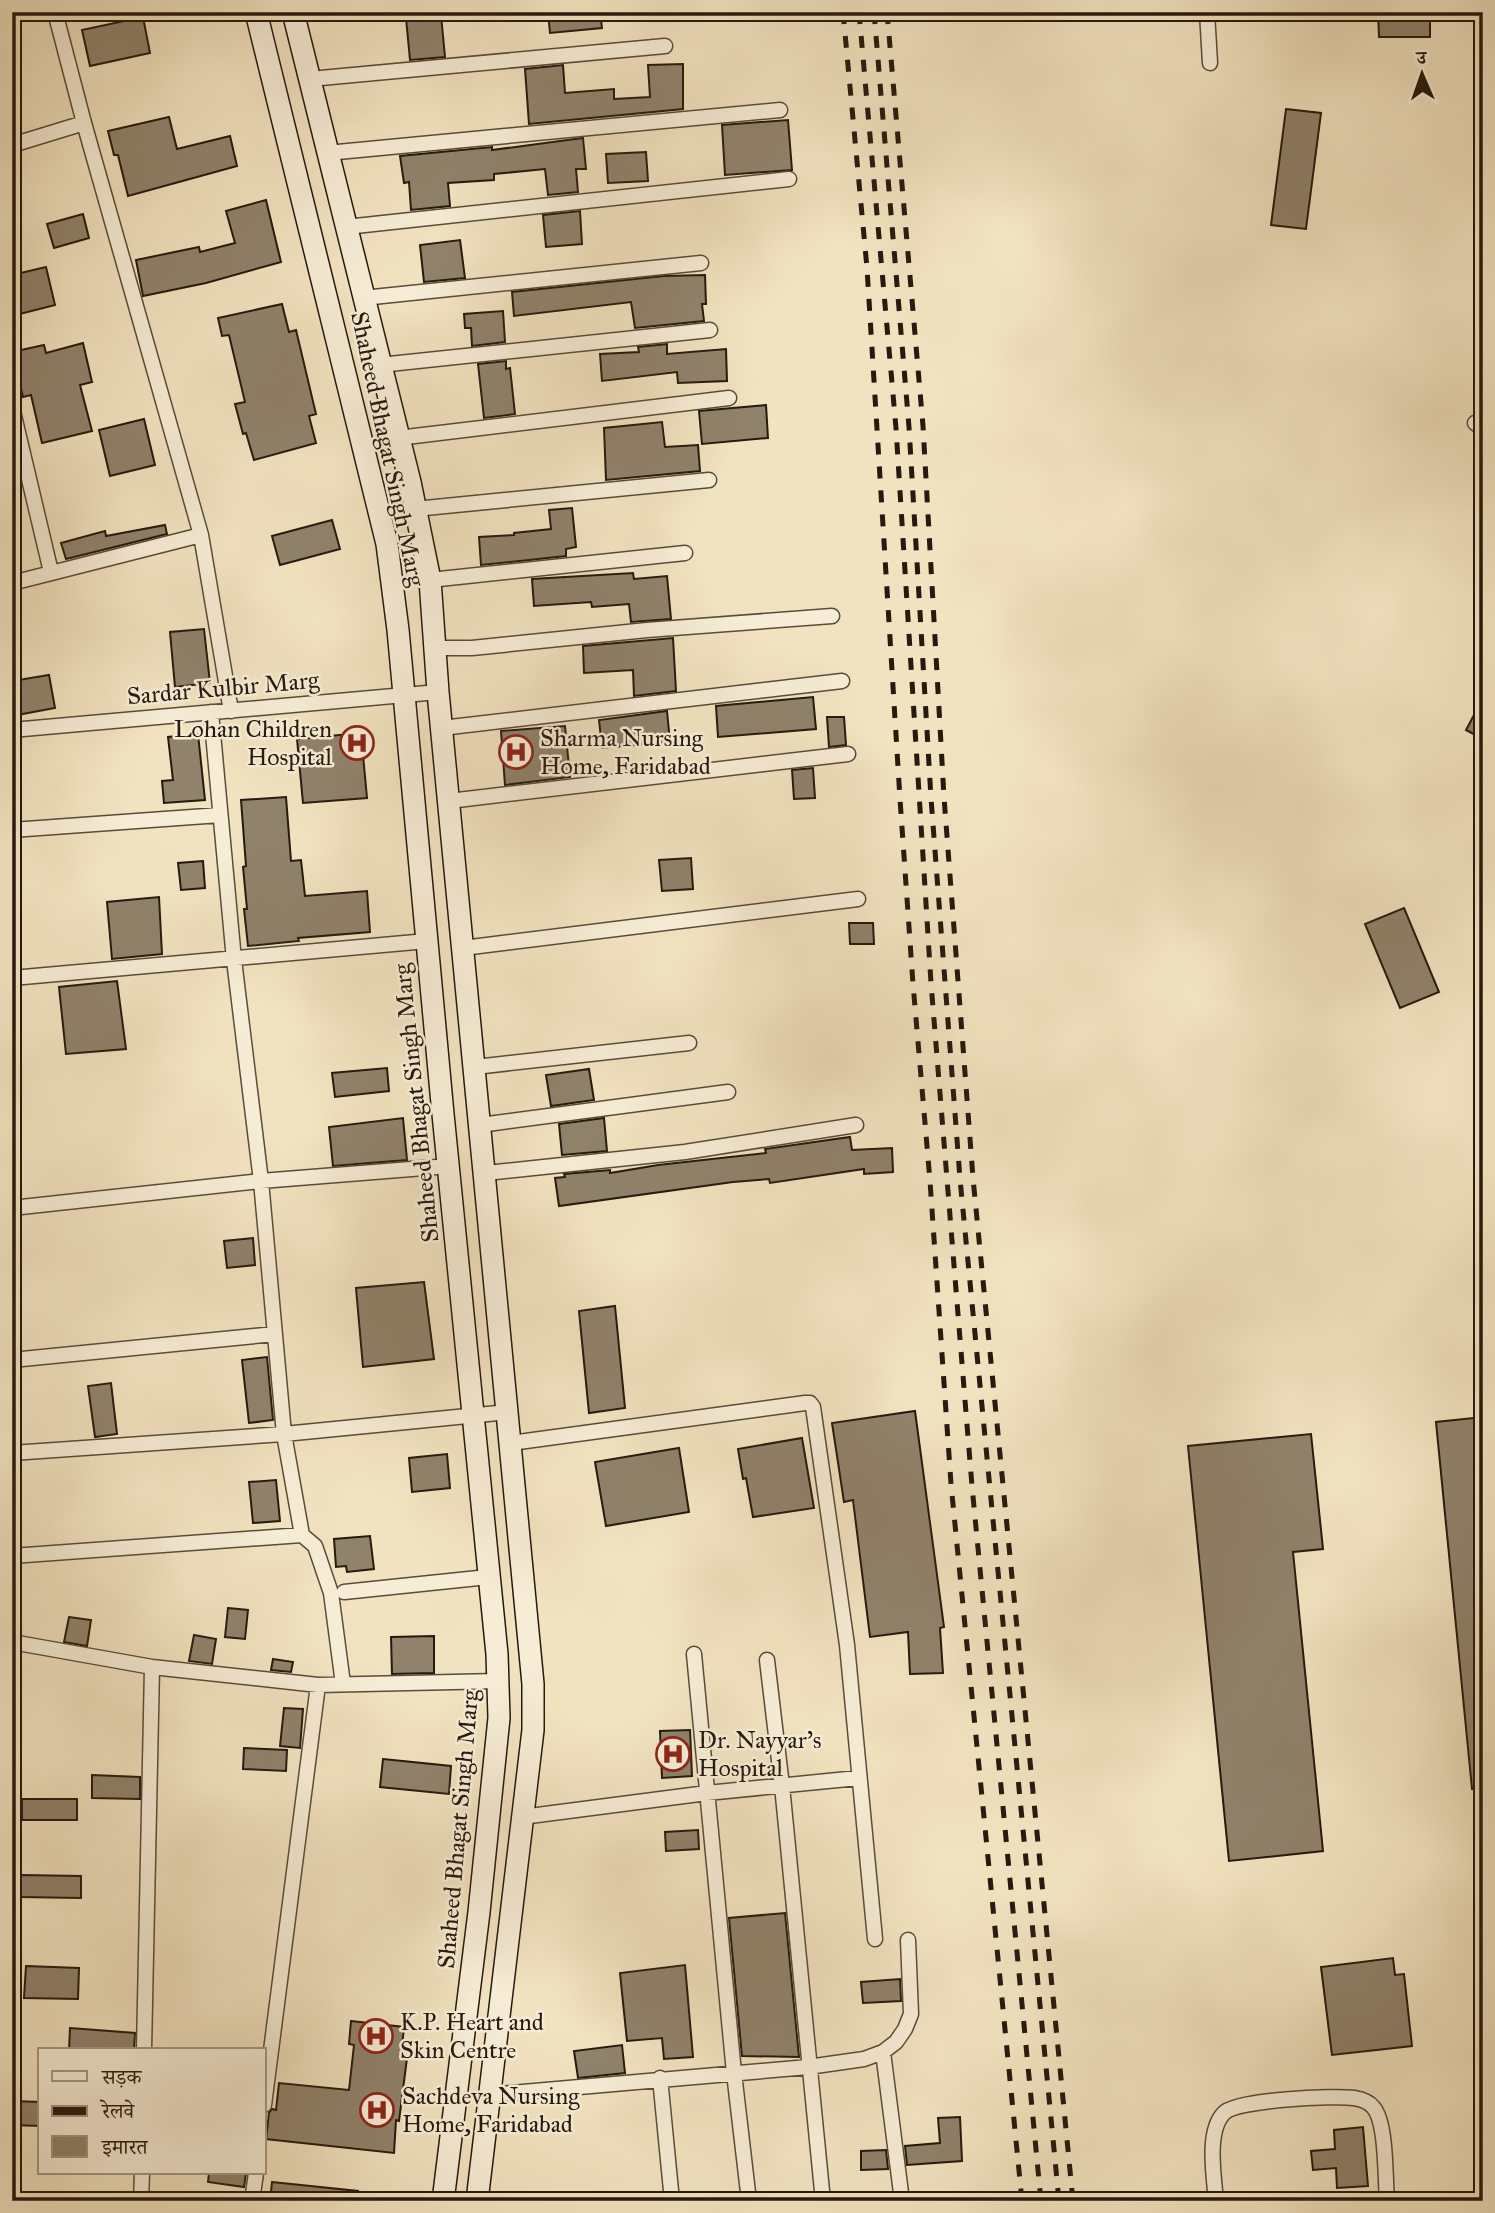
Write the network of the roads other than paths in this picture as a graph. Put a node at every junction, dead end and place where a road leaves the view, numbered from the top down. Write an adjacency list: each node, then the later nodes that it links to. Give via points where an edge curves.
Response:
1 (55, 12): 9 (street)
2 (256, 12): 32 (street, Shaheed Bhagat Singh Marg, via 387,544)
3 (293, 12): 7 (street, Shaheed Bhagat Singh Marg)
4 (1207, 12): 6 (street)
5 (665, 46): 7 (street)
6 (1210, 62)
7 (310, 79): 11 (street, Shaheed Bhagat Singh Marg)
8 (780, 110): 11 (street)
9 (84, 123): 10 (street); 23 (street)
10 (12, 145)
11 (327, 153): 13 (street, Shaheed Bhagat Singh Marg)
12 (789, 179): 13 (street)
13 (346, 228): 15 (street, Shaheed Bhagat Singh Marg)
14 (701, 262): 15 (street)
15 (363, 298): 17 (street, Shaheed Bhagat Singh Marg)
16 (710, 330): 17 (street)
17 (380, 366): 20 (street, Shaheed Bhagat Singh Marg)
18 (729, 398): 20 (street)
19 (12, 407): 25 (street)
20 (398, 438): 22 (street, Shaheed Bhagat Singh Marg)
21 (709, 480): 22 (street)
22 (415, 509): 26 (street, Shaheed Bhagat Singh Marg)
23 (201, 535): 25 (street); 33 (street)
24 (685, 553): 26 (street)
25 (51, 572): 27 (street)
26 (430, 580): 29 (street, Shaheed Bhagat Singh Marg)
27 (12, 583)
28 (832, 616): 29 (street)
29 (436, 648): 31 (street, Shaheed Bhagat Singh Marg)
30 (842, 681): 35 (street)
31 (438, 692): 32 (street, Sardar Kulbir Marg); 35 (street, Shaheed Bhagat Singh Marg)
32 (404, 695): 33 (street, Sardar Kulbir Marg); 42 (street, Shaheed Bhagat Singh Marg)
33 (231, 710): 34 (street, Sardar Kulbir Marg)
34 (211, 712): 36 (street, Sardar Kulbir Marg); 39 (street)
35 (442, 728): 38 (street, Shaheed Bhagat Singh Marg)
36 (12, 730)
37 (848, 754): 38 (street)
38 (449, 801): 43 (street, Shaheed Bhagat Singh Marg)
39 (220, 815): 40 (street); 44 (street)
40 (12, 830)
41 (858, 899): 43 (street)
42 (427, 942): 44 (street); 51 (street, Shaheed Bhagat Singh Marg)
43 (463, 947): 47 (street, Shaheed Bhagat Singh Marg)
44 (234, 960): 45 (street); 53 (street)
45 (12, 978)
46 (689, 1043): 47 (street)
47 (475, 1067): 49 (street, Shaheed Bhagat Singh Marg)
48 (728, 1092): 49 (street)
49 (480, 1125): 52 (street, Shaheed Bhagat Singh Marg)
50 (856, 1125): 52 (street, via 685,1152)
51 (449, 1166): 53 (street); 58 (street, Shaheed Bhagat Singh Marg)
52 (486, 1173): 57 (street, Shaheed Bhagat Singh Marg)
53 (261, 1181): 54 (street); 55 (street)
54 (12, 1208)
55 (275, 1334): 56 (street); 59 (street)
56 (12, 1360)
57 (508, 1412): 58 (street); 60 (street, Shaheed Bhagat Singh Marg)
58 (473, 1416): 59 (street); 64 (street, Shaheed Bhagat Singh Marg)
59 (284, 1434): 61 (street); 62 (street)
60 (510, 1443): 73 (street, via 810,1403 847,1645); 76 (street, Shaheed Bhagat Singh Marg, via 533,1684)
61 (12, 1453)
62 (302, 1535): 63 (street); 71 (street, via 315,1546 331,1593)
63 (12, 1556)
64 (488, 1577): 65 (street); 70 (street, Shaheed Bhagat Singh Marg)
65 (344, 1592)
66 (12, 1642): 69 (street)
67 (694, 1654): 75 (street)
68 (767, 1660): 74 (street)
69 (152, 1667): 72 (street); 79 (street)
70 (498, 1681): 71 (street); 90 (street, Shaheed Bhagat Singh Marg, via 499,1718 482,1885)
71 (343, 1684): 72 (street)
72 (318, 1685): 84 (street)
73 (858, 1778): 74 (street); 77 (street)
74 (782, 1787): 75 (street); 81 (street)
75 (707, 1793): 76 (street); 82 (street)
76 (523, 1817): 85 (street, Shaheed Bhagat Singh Marg)
77 (875, 1939)
78 (908, 1940): 80 (street, via 911,2014 901,2035)
79 (144, 2048)
80 (883, 2052): 81 (street, via 846,2063); 95 (street)
81 (808, 2067): 82 (street); 94 (street)
82 (734, 2073): 83 (street); 93 (street)
83 (660, 2078): 85 (street); 92 (street)
84 (266, 2089)
85 (488, 2095): 91 (street, Shaheed Bhagat Singh Marg)
86 (142, 2174): 88 (street)
87 (256, 2174): 89 (street)
88 (141, 2201)
89 (252, 2201)
90 (443, 2201)
91 (477, 2201)
92 (672, 2201)
93 (749, 2201)
94 (823, 2201)
95 (902, 2201)
96 (1216, 2201): 97 (street, via 1213,2146 1224,2111 1241,2104 1335,2096 1358,2098 1378,2114)
97 (1387, 2201)

